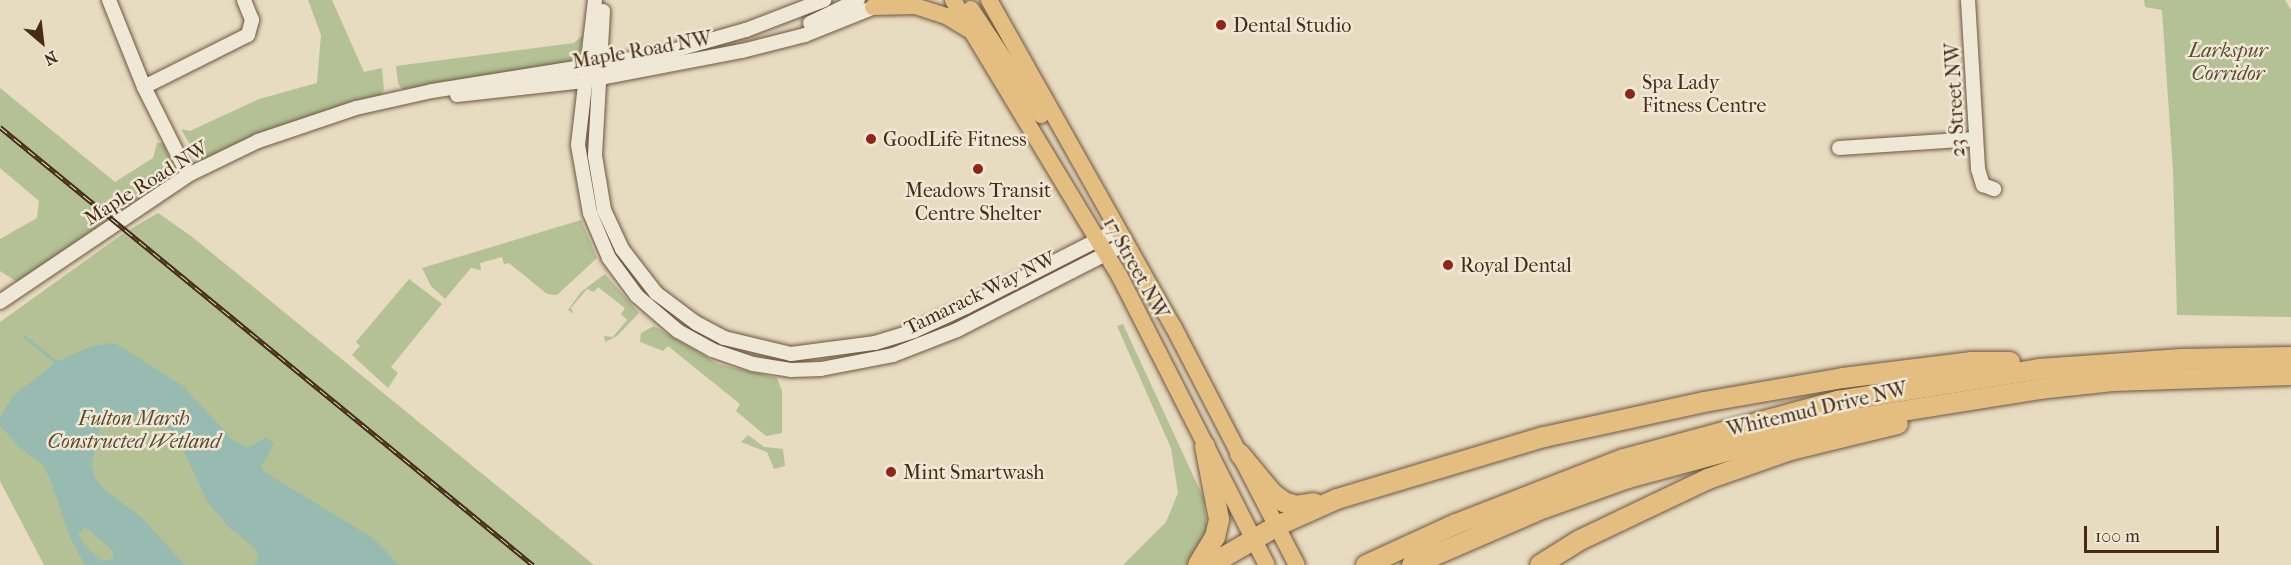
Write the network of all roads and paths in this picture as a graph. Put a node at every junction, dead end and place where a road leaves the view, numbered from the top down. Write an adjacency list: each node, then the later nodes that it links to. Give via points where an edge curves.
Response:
1 (109, 0): 16 (street)
2 (244, 0): 16 (street, via 252,20 250,33)
3 (595, 0): 15 (street)
4 (604, 0): 15 (street)
5 (824, 0): 15 (street, Maple Road NW, via 682,49)
6 (890, 0): 12 (street, Maple Road NW)
7 (953, 0): 13 (main road, 17 Street NW)
8 (966, 0): 20 (main road, via 1032,102)
9 (989, 0): 14 (main road, 17 Street NW)
10 (1001, 0): 14 (main road)
11 (1968, 0): 17 (street, 23 Street NW)
12 (866, 4): 13 (main road, via 926,8); 15 (street, Maple Road NW, via 805,35 742,51)
13 (970, 31): 22 (main road, 17 Street NW)
14 (1014, 46): 20 (main road, 17 Street NW)
15 (592, 73): 19 (street, Maple Road NW, via 392,100 258,141); 22 (street, Tamarack Way NW, via 578,146 580,173 593,222 609,258 637,296 662,319 727,356 791,370 821,369 893,355 957,330)
16 (144, 87): 19 (street)
17 (1976, 139): 18 (street); 21 (street, 23 Street NW, via 1981,182)
18 (1839, 148)
19 (188, 175): 23 (street, Maple Road NW)
20 (1090, 181): 22 (main road, 17 Street NW)
21 (1994, 189)
22 (1112, 243): 28 (main road, 17 Street NW); 29 (main road, via 1161,326 1207,389)
23 (1, 298)
24 (2291, 357): 25 (highway, Whitemud Drive NW)
25 (2111, 362): 30 (highway, via 1972,362 1738,395 1544,437); 37 (highway, Whitemud Drive NW, via 1977,376 1838,401 1739,425 1539,490)
26 (2291, 375): 27 (highway, Whitemud Drive NW, via 2113,381)
27 (1982, 396): 38 (highway, Whitemud Drive NW, via 1834,423 1628,478 1544,508); 39 (highway, via 1899,424 1791,450 1708,479 1580,540)
28 (1205, 446): 32 (main road, 17 Street NW); 33 (highway, via 1219,519 1215,537)
29 (1240, 454): 30 (highway, via 1272,493 1289,505); 31 (main road)
30 (1337, 499): 31 (highway)
31 (1277, 526): 32 (highway); 36 (main road)
32 (1254, 539): 34 (highway); 35 (main road, 17 Street NW)
33 (1198, 565)
34 (1210, 565)
35 (1267, 565)
36 (1297, 565)
37 (1366, 565)
38 (1412, 565)
39 (1540, 565)

